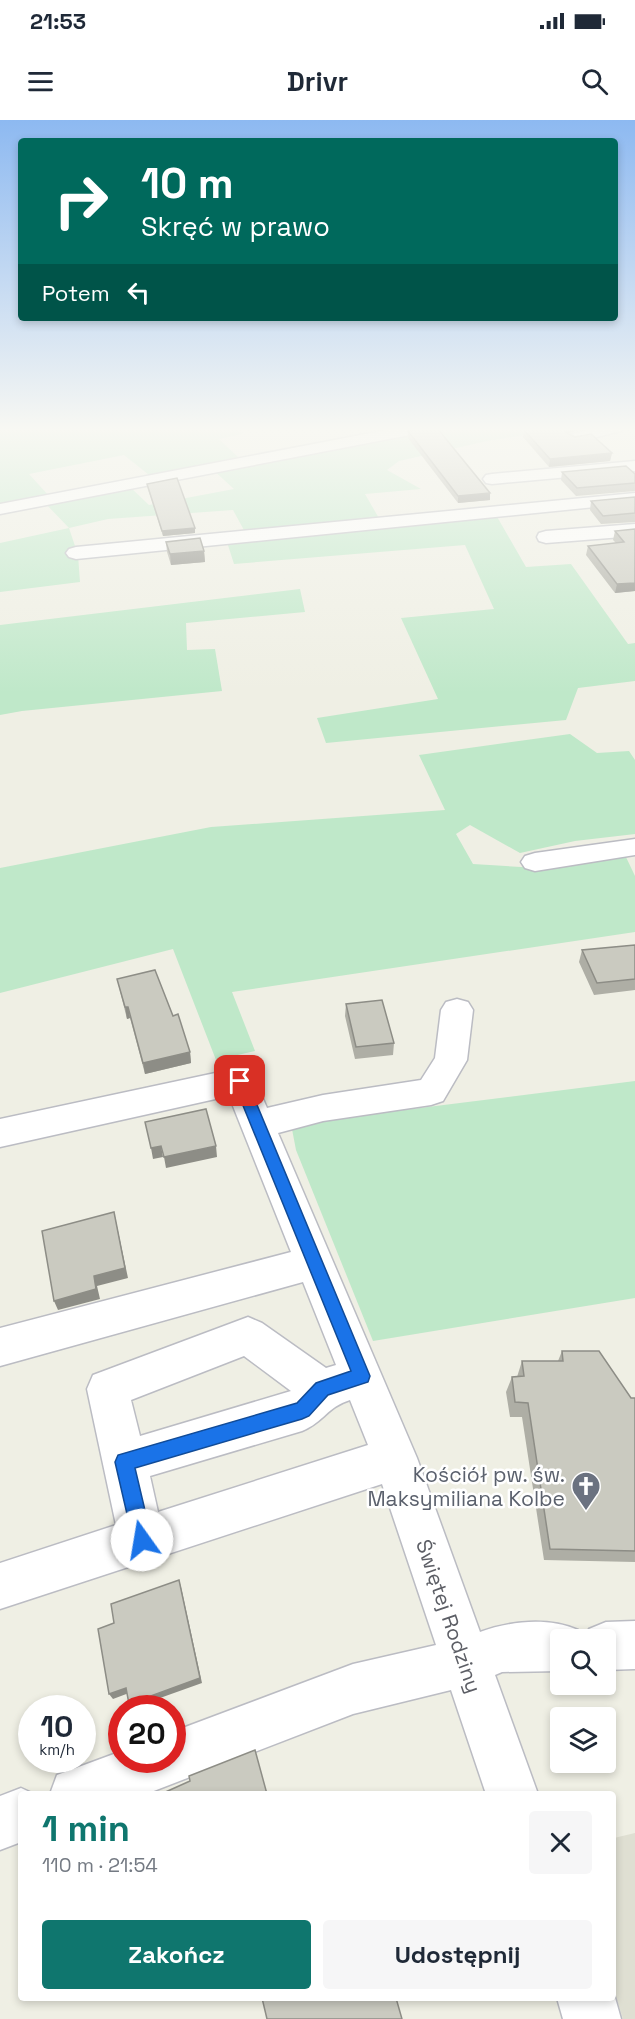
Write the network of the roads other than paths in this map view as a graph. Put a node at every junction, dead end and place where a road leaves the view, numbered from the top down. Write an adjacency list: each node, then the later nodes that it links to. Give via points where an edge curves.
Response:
1 (443, 517): 4 (street)
2 (635, 530): 3 (street)
3 (546, 537)
4 (76, 553)
5 (635, 847): 6 (street)
6 (535, 862)
7 (457, 1010): 8 (street, via 451,1059 431,1092 323,1108)
8 (258, 1124): 9 (street, Świętej Rodziny, via 238,1077); 10 (street, Świętej Rodziny)
9 (0, 1133)
10 (316, 1262): 11 (street); 12 (street, Świętej Rodziny)
11 (0, 1347)
12 (362, 1376): 13 (street); 14 (street, Świętej Rodziny)
13 (322, 1389): 15 (street, via 302,1410); 15 (street, via 248,1336 108,1389)
14 (395, 1458): 16 (street); 21 (street, Świętej Rodziny)
15 (124, 1462): 16 (street)
16 (142, 1540): 17 (street)
17 (0, 1586)
18 (635, 1645): 19 (street)
19 (616, 1646)
20 (550, 1647): 21 (street, via 502,1648)
21 (465, 1662): 22 (street, via 353,1689); 25 (street, Świętej Rodziny)
22 (186, 1753)
23 (133, 1773): 24 (street)
24 (84, 1791)
25 (511, 1791)
26 (18, 1816): 27 (street)
27 (0, 1823)
28 (587, 2001): 29 (street)
29 (592, 2019)

